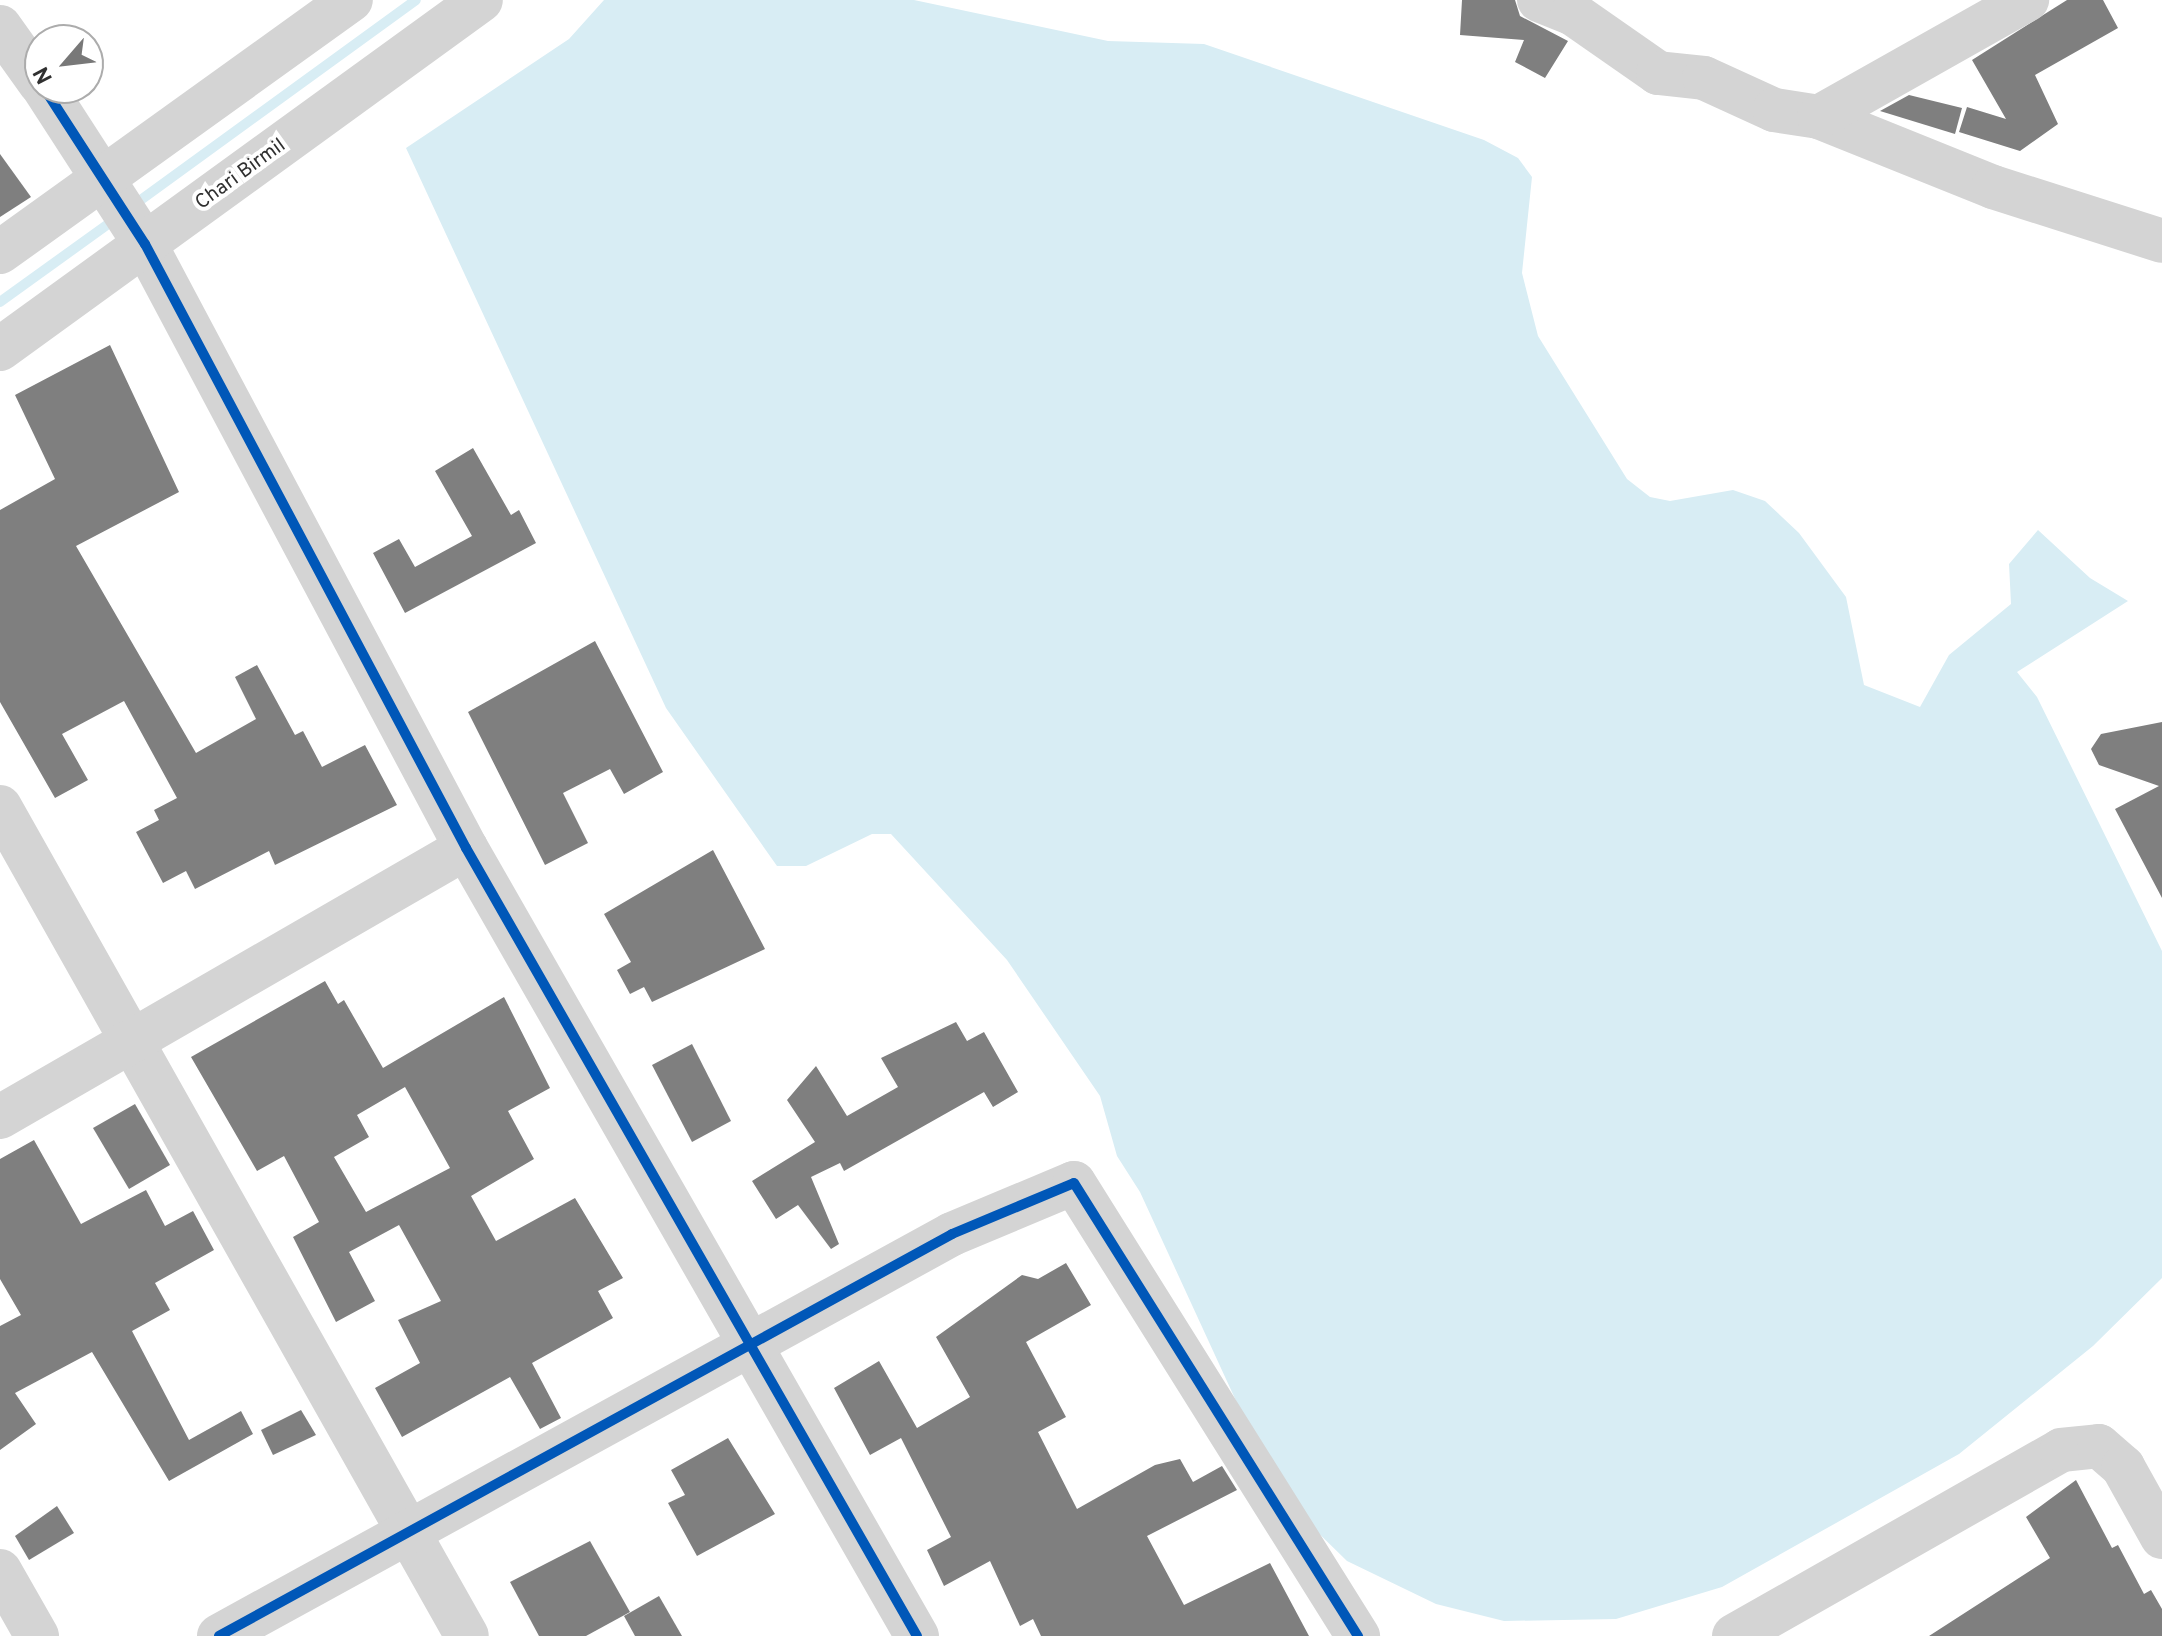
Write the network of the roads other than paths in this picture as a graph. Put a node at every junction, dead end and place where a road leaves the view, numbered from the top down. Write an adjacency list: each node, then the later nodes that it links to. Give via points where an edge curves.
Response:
1 (351, 0): 9 (street, Chari Birmil)
2 (481, 0): 9 (street, Chari Birmil)
3 (1539, 0): 8 (street, via 1572,13 1658,73 1704,78 1774,110)
4 (2027, 0): 8 (street)
5 (0, 27): 6 (street)
6 (24, 61)
7 (54, 104): 9 (street)
8 (1819, 117): 10 (street, via 1993,187)
9 (124, 211): 11 (street, Chari Birmil); 12 (street, Chari Birmil); 14 (street)
10 (2162, 241)
11 (0, 252)
12 (0, 349)
13 (0, 807): 15 (street)
14 (466, 848): 15 (street); 17 (street)
15 (132, 1043): 16 (street); 18 (street)
16 (0, 1117)
17 (753, 1344): 18 (street); 24 (street); 25 (street, via 952,1234 1074,1183)
18 (409, 1531): 22 (street); 23 (street)
19 (2162, 1537): 26 (street, via 2123,1467 2099,1446 2061,1450)
20 (0, 1571): 21 (street)
21 (37, 1636)
22 (219, 1636)
23 (467, 1636)
24 (917, 1636)
25 (1358, 1636)
26 (1734, 1636)

